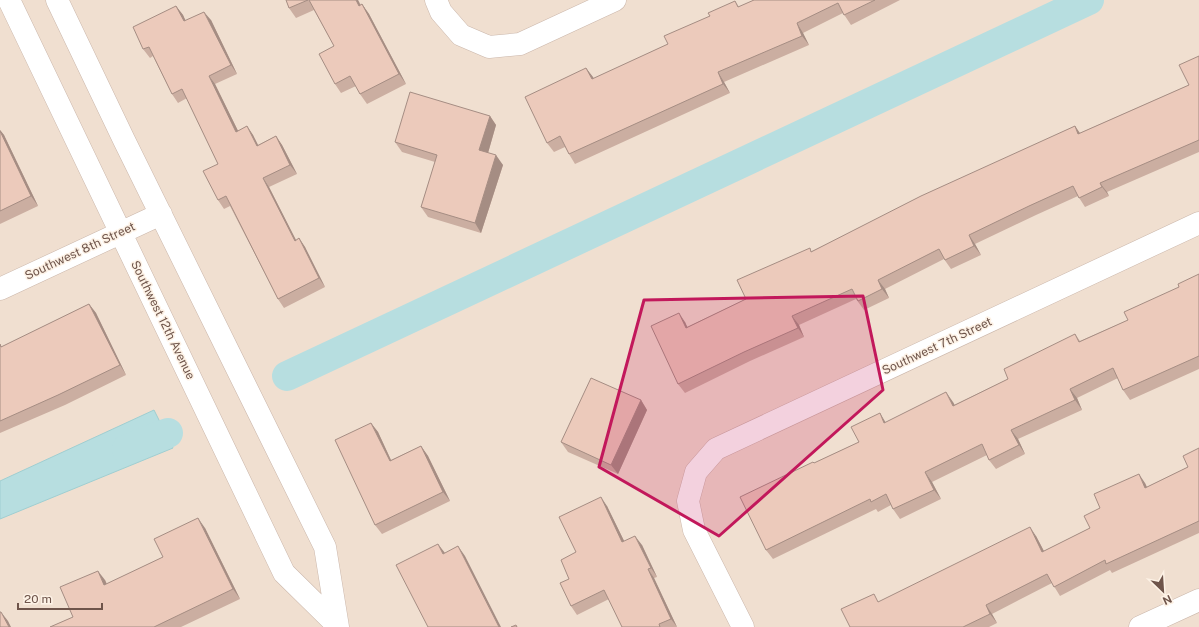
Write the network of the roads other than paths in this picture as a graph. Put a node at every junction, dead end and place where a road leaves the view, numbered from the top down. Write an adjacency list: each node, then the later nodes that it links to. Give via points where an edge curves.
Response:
1 (9, 0): 7 (street, Southwest 12th Avenue)
2 (57, 0): 5 (street, Southwest 12th Avenue)
3 (436, 0): 4 (street, via 441,12 461,35 490,47 520,44)
4 (615, 0)
5 (161, 214): 7 (street, Southwest 8th Street); 10 (street, Southwest 12th Avenue, via 325,547)
6 (1199, 223): 11 (street, Southwest 7th Street, via 716,449 696,472 688,501 694,530)
7 (121, 232): 8 (street, Southwest 8th Street); 10 (street, Southwest 12th Avenue, via 284,573)
8 (0, 289)
9 (1199, 600): 12 (street)
10 (336, 626)
11 (743, 627)
12 (1140, 627)

